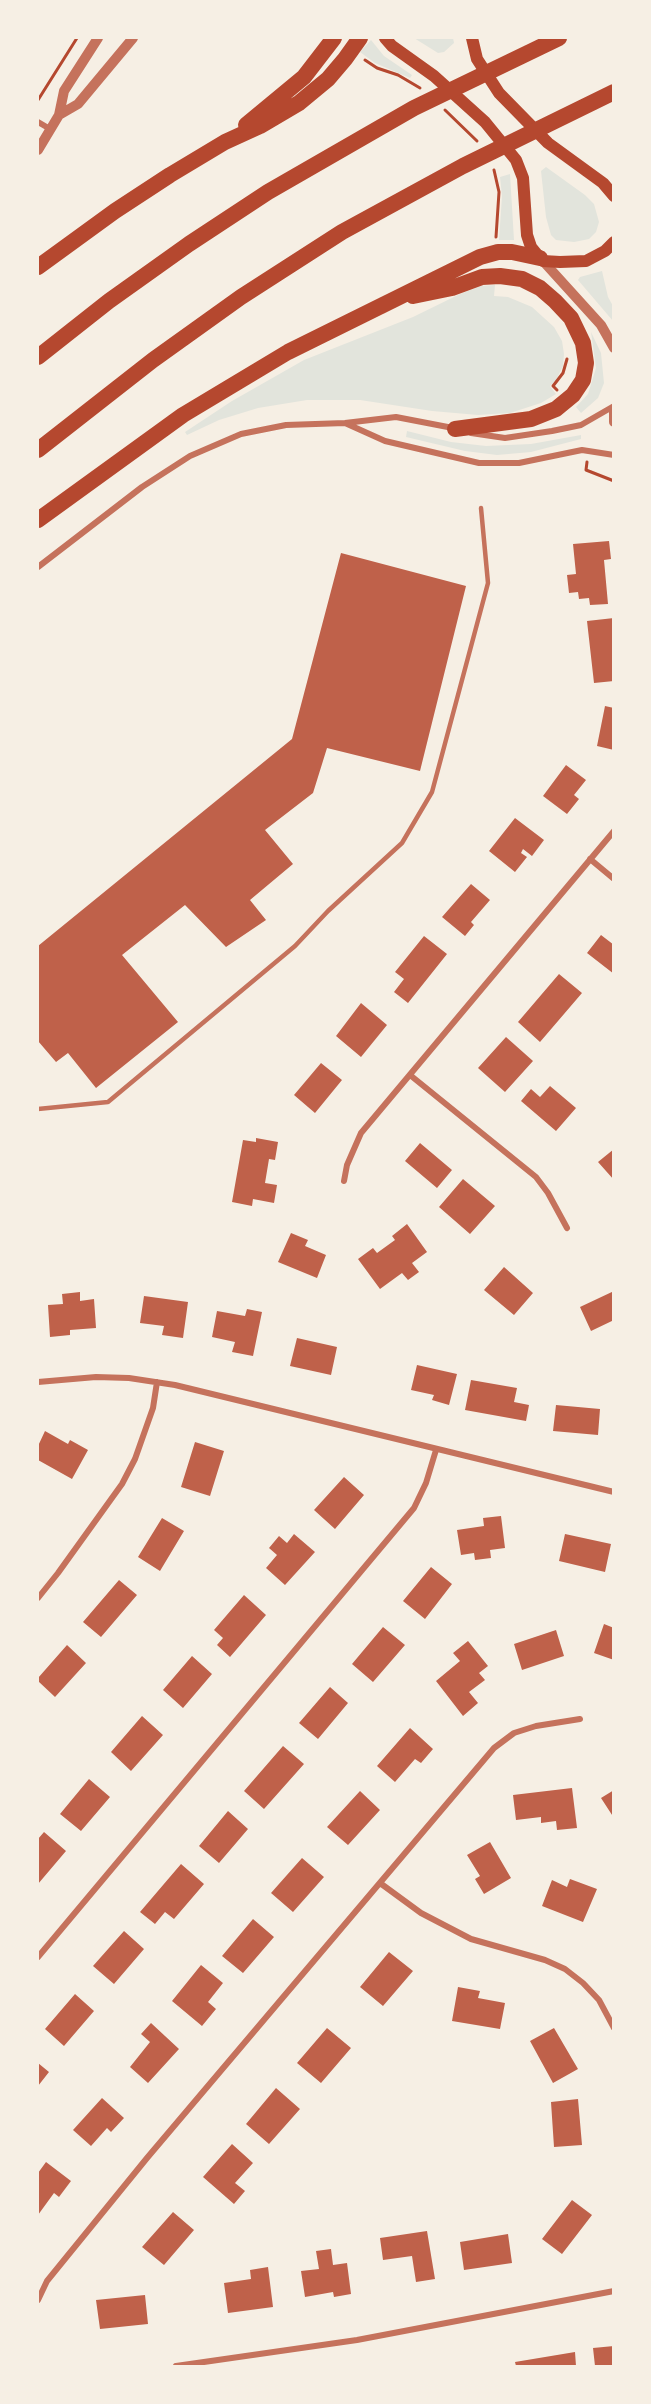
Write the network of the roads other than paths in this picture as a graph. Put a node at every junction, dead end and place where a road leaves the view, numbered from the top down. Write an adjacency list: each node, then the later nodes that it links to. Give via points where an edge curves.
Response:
1 (98, 38): 9 (street, via 64,91)
2 (133, 38): 9 (street, via 78,104)
3 (334, 38): 12 (highway, via 304,77)
4 (360, 38): 12 (highway, via 340,65 310,94 260,126)
5 (386, 38): 16 (main road, via 485,122 516,160 523,178 527,235)
6 (472, 38): 14 (main road, via 477,59 499,93 548,143 603,183)
7 (559, 38): 20 (highway, via 414,108 268,192 109,301)
8 (614, 92): 26 (highway, via 463,166 342,232 153,360)
9 (59, 115): 11 (street)
10 (38, 122): 11 (street)
11 (50, 129): 13 (street)
12 (225, 142): 17 (highway, via 114,211)
13 (38, 150)
14 (614, 196)
15 (614, 242): 16 (main road, via 586,261)
16 (542, 259): 18 (highway, via 498,252); 19 (street, via 601,325)
17 (38, 267)
18 (391, 300): 25 (highway, via 452,288 483,277 504,276 522,279 546,292 578,330 586,363 583,380 573,396 544,416); 29 (highway, via 212,396)
19 (614, 348)
20 (38, 357)
21 (614, 406): 25 (street, via 581,425 531,435 486,437)
22 (614, 412): 23 (street)
23 (614, 422)
24 (345, 423): 25 (street, via 396,417); 27 (street, via 385,441 479,463 519,463 582,450); 30 (street, via 286,425 209,447 142,487)
25 (455, 429)
26 (38, 450)
27 (614, 455)
28 (482, 508): 35 (lane, via 488,583 432,792 402,843 295,946 108,1102)
29 (38, 520)
30 (38, 567)
31 (614, 831): 32 (street)
32 (590, 859): 33 (street); 34 (street)
33 (614, 879)
34 (410, 1075): 36 (street, via 361,1133); 37 (street, via 536,1177)
35 (38, 1109)
36 (344, 1181)
37 (567, 1228)
38 (38, 1382): 39 (street, via 96,1377)
39 (157, 1382): 40 (street); 42 (street, via 153,1408 122,1484)
40 (436, 1450): 41 (street); 45 (street, via 414,1508)
41 (614, 1491)
42 (38, 1598)
43 (580, 1719): 44 (street, via 514,1733 494,1748)
44 (380, 1883): 46 (street, via 421,1913 471,1939 566,1969 599,2000); 48 (street, via 133,2175 47,2281)
45 (38, 1957)
46 (614, 2028)
47 (614, 2291): 49 (street, via 357,2340)
48 (38, 2300)
49 (176, 2367)

